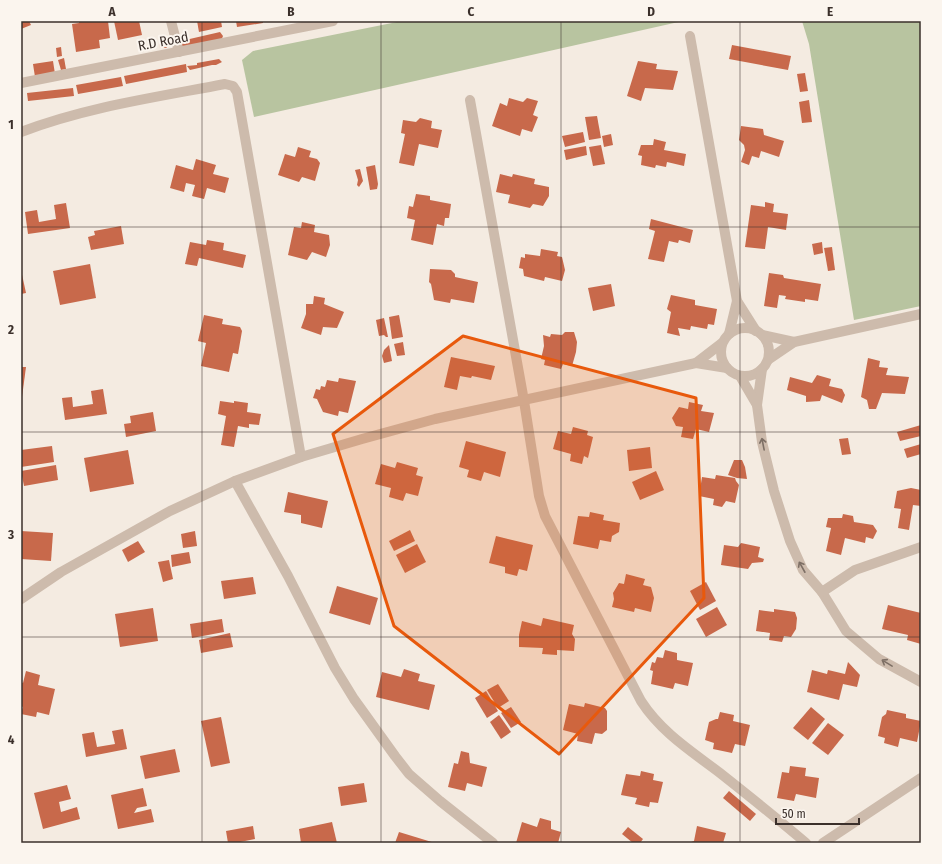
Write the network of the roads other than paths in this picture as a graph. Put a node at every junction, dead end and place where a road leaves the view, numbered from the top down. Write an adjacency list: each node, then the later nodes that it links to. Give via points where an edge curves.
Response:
1 (171, 21): 4 (street)
2 (334, 21): 4 (street, R.D Road)
3 (690, 36): 8 (street)
4 (179, 52): 5 (street, R.D Road)
5 (21, 83)
6 (470, 100): 19 (street)
7 (21, 132): 21 (street, via 118,104 225,84 233,86 237,92)
8 (737, 301): 10 (street); 11 (street)
9 (921, 314): 12 (street)
10 (759, 333): 11 (street, via 743,328); 12 (street); 14 (street, via 766,341)
11 (729, 334): 13 (street)
12 (794, 342): 14 (street)
13 (722, 343): 15 (street); 16 (street, via 722,361)
14 (768, 359): 17 (street)
15 (696, 363): 16 (street); 19 (street)
16 (727, 368): 18 (street)
17 (762, 369): 18 (street, via 756,374); 20 (street)
18 (740, 376): 20 (street)
19 (524, 401): 21 (street, via 435,419); 29 (street, via 539,496 545,516 641,701 671,735)
20 (757, 405): 24 (street, one-way to 20, via 803,570 790,541 762,442)
21 (302, 457): 22 (street)
22 (235, 481): 25 (street, via 170,511 61,572); 28 (street, via 354,699 409,774)
23 (921, 547): 24 (street, via 855,570)
24 (822, 592): 26 (street, one-way to 24, via 879,658 846,631)
25 (21, 599)
26 (921, 682)
27 (921, 778): 30 (street)
28 (493, 843)
29 (806, 843)
30 (824, 843)

